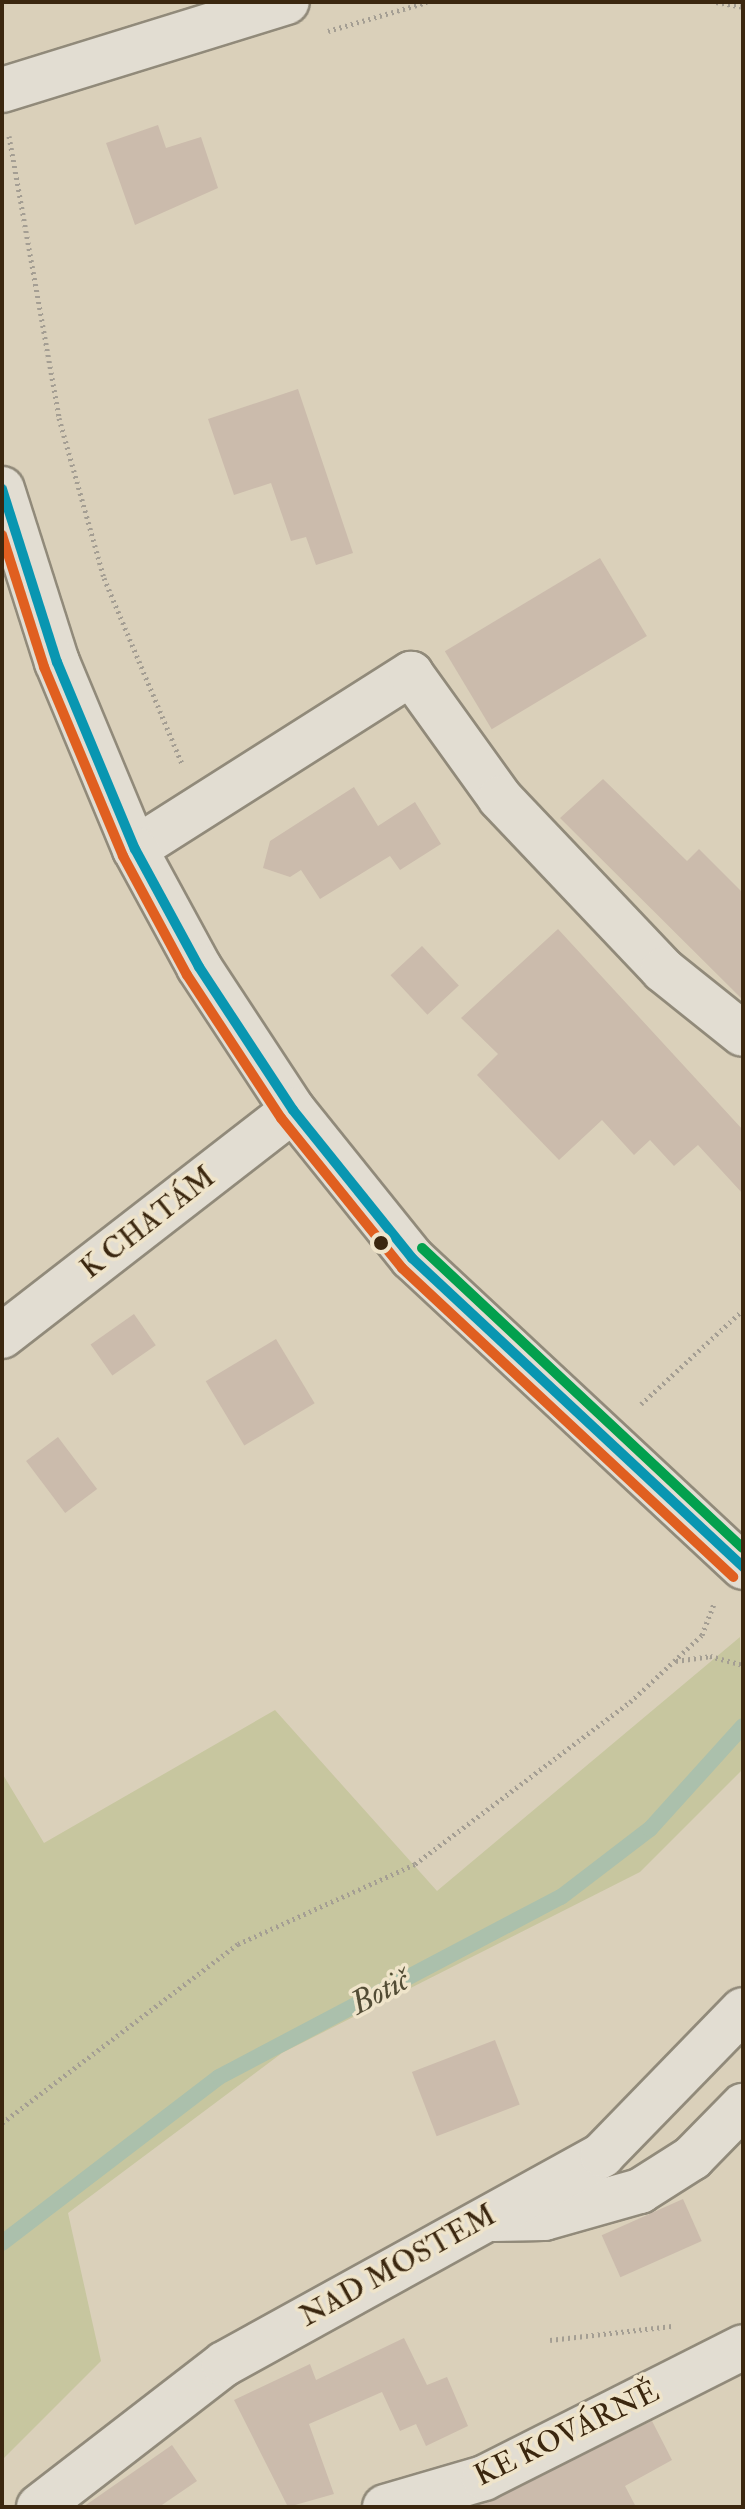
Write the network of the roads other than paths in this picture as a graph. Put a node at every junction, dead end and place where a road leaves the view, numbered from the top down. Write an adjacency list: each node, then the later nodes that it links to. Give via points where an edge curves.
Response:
1 (287, 2): 2 (street)
2 (5, 107)
3 (2, 489): 4 (street, via 57,662)
4 (135, 849): 5 (street, via 411,674 500,798 663,970); 6 (street, via 199,967)
5 (743, 1034)
6 (293, 1110): 7 (street, K CHATÁM); 8 (street, via 412,1258)
7 (2, 1336)
8 (729, 1582)
9 (743, 2010): 11 (street, NAD MOSTEM, via 602,2155)
10 (743, 2106): 11 (street, via 692,2158 640,2191 544,2218)
11 (480, 2219): 13 (street, NAD MOSTEM, via 224,2364)
12 (743, 2347): 14 (street, KE KOVÁRNĚ, via 484,2478)
13 (39, 2507)
14 (385, 2507)

